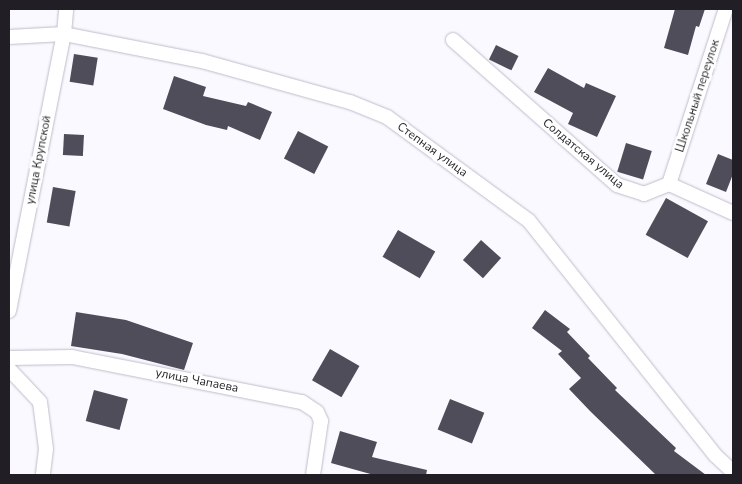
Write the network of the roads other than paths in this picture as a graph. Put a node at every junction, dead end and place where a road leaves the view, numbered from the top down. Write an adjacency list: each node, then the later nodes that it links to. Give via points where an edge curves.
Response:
1 (66, 9): 3 (street, улица Крупской)
2 (726, 9): 6 (street, Школьный переулок)
3 (64, 34): 4 (street, Степная улица); 8 (street, улица Крупской); 11 (street, Степная улица, via 202,61 350,102 387,117 529,221 716,456)
4 (9, 37)
5 (452, 40): 6 (street, Солдатская улица, via 616,186 644,194)
6 (669, 184): 7 (street)
7 (733, 213)
8 (9, 311)
9 (9, 358): 13 (street, улица Чапаева, via 72,357 302,402 317,412 321,421)
10 (9, 368): 12 (street, via 40,402 46,448)
11 (733, 472)
12 (42, 475)
13 (313, 475)

